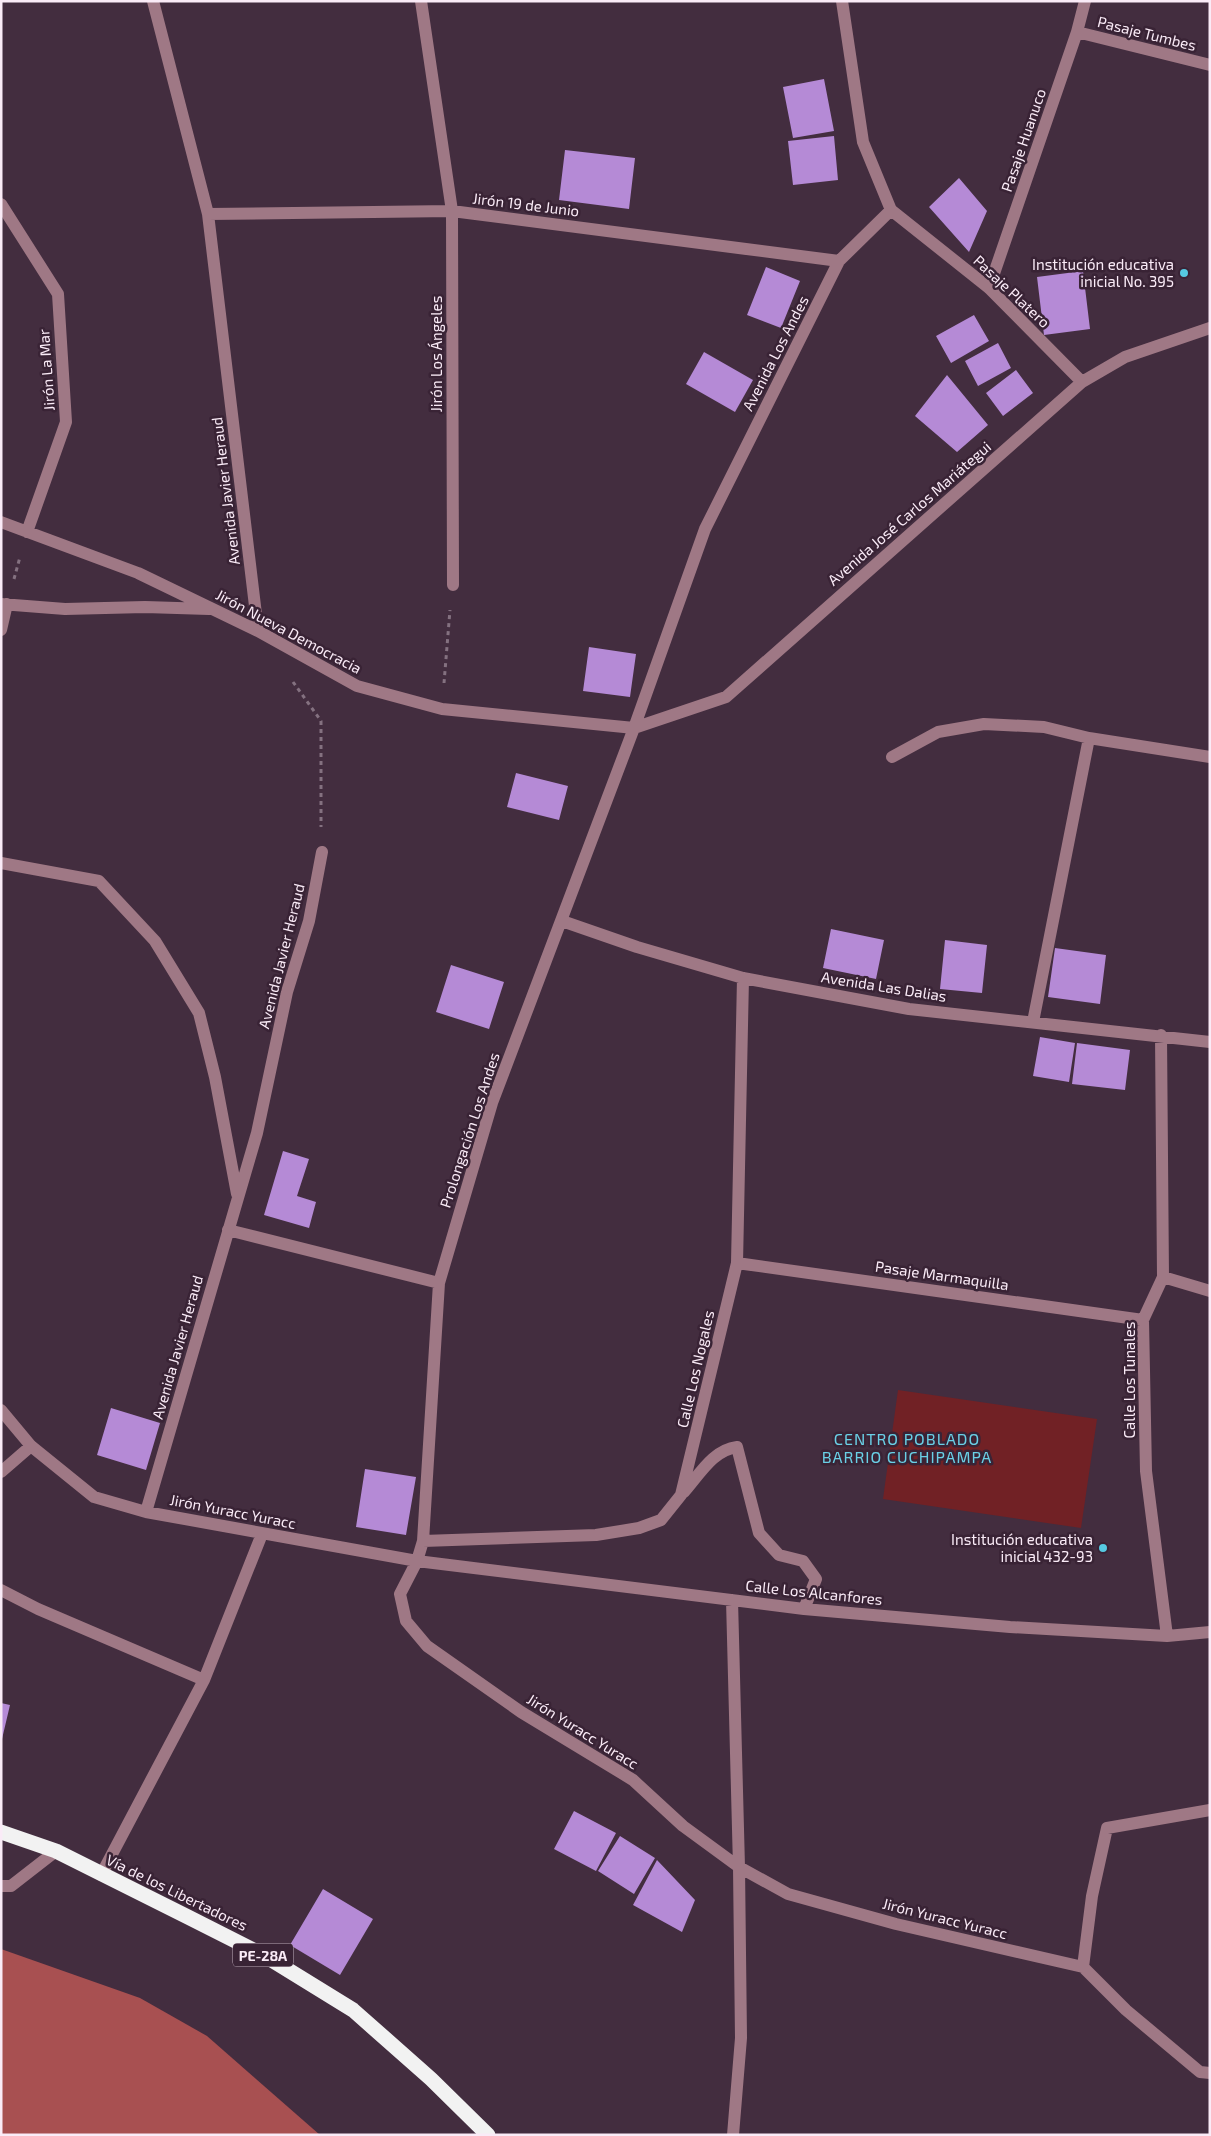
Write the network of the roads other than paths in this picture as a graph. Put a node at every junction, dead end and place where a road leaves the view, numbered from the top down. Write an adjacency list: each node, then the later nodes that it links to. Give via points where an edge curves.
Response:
1 (153, 1): 10 (street, Avenida Javier Heraud)
2 (421, 1): 9 (street, Jirón Los Ángeles)
3 (842, 1): 8 (street, via 863,142)
4 (1085, 1): 5 (street, Pasaje Huanuco)
5 (1077, 32): 6 (street, Pasaje Tumbes); 12 (street, Pasaje Huanuco)
6 (1210, 65)
7 (1, 204): 16 (street, Jirón La Mar, via 58,294 66,422)
8 (891, 210): 11 (street, Avenida Los Andes); 12 (street, Pasaje Platero)
9 (452, 211): 10 (street, Jirón 19 de Junio); 11 (street, Jirón 19 de Junio); 17 (street, Jirón Los Ángeles)
10 (208, 214): 21 (street, Avenida Javier Heraud)
11 (839, 261): 22 (street, Avenida Los Andes, via 705,529)
12 (989, 288): 14 (street, Pasaje Platero)
13 (1210, 328): 14 (street, Avenida José Carlos Mariátegui, via 1124,358)
14 (1082, 382): 22 (street, Avenida José Carlos Mariátegui, via 726,697)
15 (1, 522): 16 (street, Jirón Nueva Democracia)
16 (27, 532): 19 (street, Jirón Nueva Democracia, via 138,573)
17 (453, 585)
18 (4, 604): 19 (street, via 65,609); 20 (street)
19 (213, 609): 21 (street, Jirón Nueva Democracia)
20 (1, 630)
21 (258, 631): 22 (street, Jirón Nueva Democracia, via 357,686 442,709)
22 (634, 728): 28 (street, Prolongación Los Andes)
23 (1089, 738): 24 (street, via 1044,727 984,724 938,732); 25 (street); 30 (street)
24 (892, 757)
25 (1210, 757)
26 (322, 852): 33 (street, Avenida Javier Heraud, via 309,921 287,992 257,1134)
27 (1, 863): 33 (street, via 99,881 155,940 199,1013)
28 (562, 921): 29 (street, Avenida Las Dalias); 37 (street, Prolongación Los Andes, via 492,1103)
29 (743, 978): 30 (street, Avenida Las Dalias, via 909,1009); 35 (street, Calle Los Nogales)
30 (1033, 1022): 31 (street, Avenida Las Dalias)
31 (1160, 1035): 32 (street, Avenida Las Dalias); 36 (street, Calle Los Tunales)
32 (1210, 1042)
33 (238, 1196): 34 (street, Avenida Javier Heraud)
34 (228, 1230): 37 (street); 44 (street, Avenida Javier Heraud)
35 (737, 1263): 39 (street, Pasaje Marmaquilla); 43 (street, Calle Los Nogales)
36 (1163, 1277): 38 (street); 39 (street, Calle Los Tunales)
37 (439, 1283): 46 (street, Prolongación Los Andes)
38 (1210, 1290)
39 (1142, 1320): 52 (street, Calle Los Tunales, via 1146,1471)
40 (1, 1410): 41 (street, Jirón Yuracc Yuracc)
41 (31, 1446): 42 (street); 44 (street, Jirón Yuracc Yuracc, via 94,1497)
42 (1, 1472)
43 (681, 1495): 46 (street, Calle Los Nogales, via 661,1520 639,1528 596,1535); 50 (street, via 717,1453 737,1447 759,1533 779,1556 803,1562 816,1579)
44 (146, 1512): 45 (street, Jirón Yuracc Yuracc)
45 (262, 1534): 47 (street, Jirón Yuracc Yuracc); 53 (street)
46 (423, 1540): 47 (street, Prolongación Los Andes)
47 (417, 1561): 49 (street, Calle Los Alcanfores); 57 (street, Jirón Yuracc Yuracc, via 400,1594 406,1622 427,1646 521,1712 632,1780 683,1826)
48 (1, 1590): 53 (street)
49 (732, 1600): 50 (street, Calle Los Alcanfores); 57 (street)
50 (804, 1609): 52 (street, Calle Los Alcanfores, via 1010,1627)
51 (1210, 1632): 52 (street, Calle Los Alcanfores)
52 (1168, 1636)
53 (204, 1680): 58 (street)
54 (1210, 1810): 60 (street, via 1107,1828 1092,1896)
55 (1, 1832): 56 (highway, Vía de los Libertadores / PE-28A)
56 (56, 1851): 58 (highway, Vía de los Libertadores / PE-28A); 59 (street, via 11,1886)
57 (739, 1867): 60 (street, Jirón Yuracc Yuracc, via 788,1894); 63 (street, via 740,2038)
58 (101, 1875): 62 (highway, Vía de los Libertadores / PE-28A, via 267,1957 353,2010)
59 (1, 1886)
60 (1082, 1967): 61 (street, via 1126,2010 1200,2072)
61 (1210, 2073)
62 (488, 2135)
63 (733, 2135)

